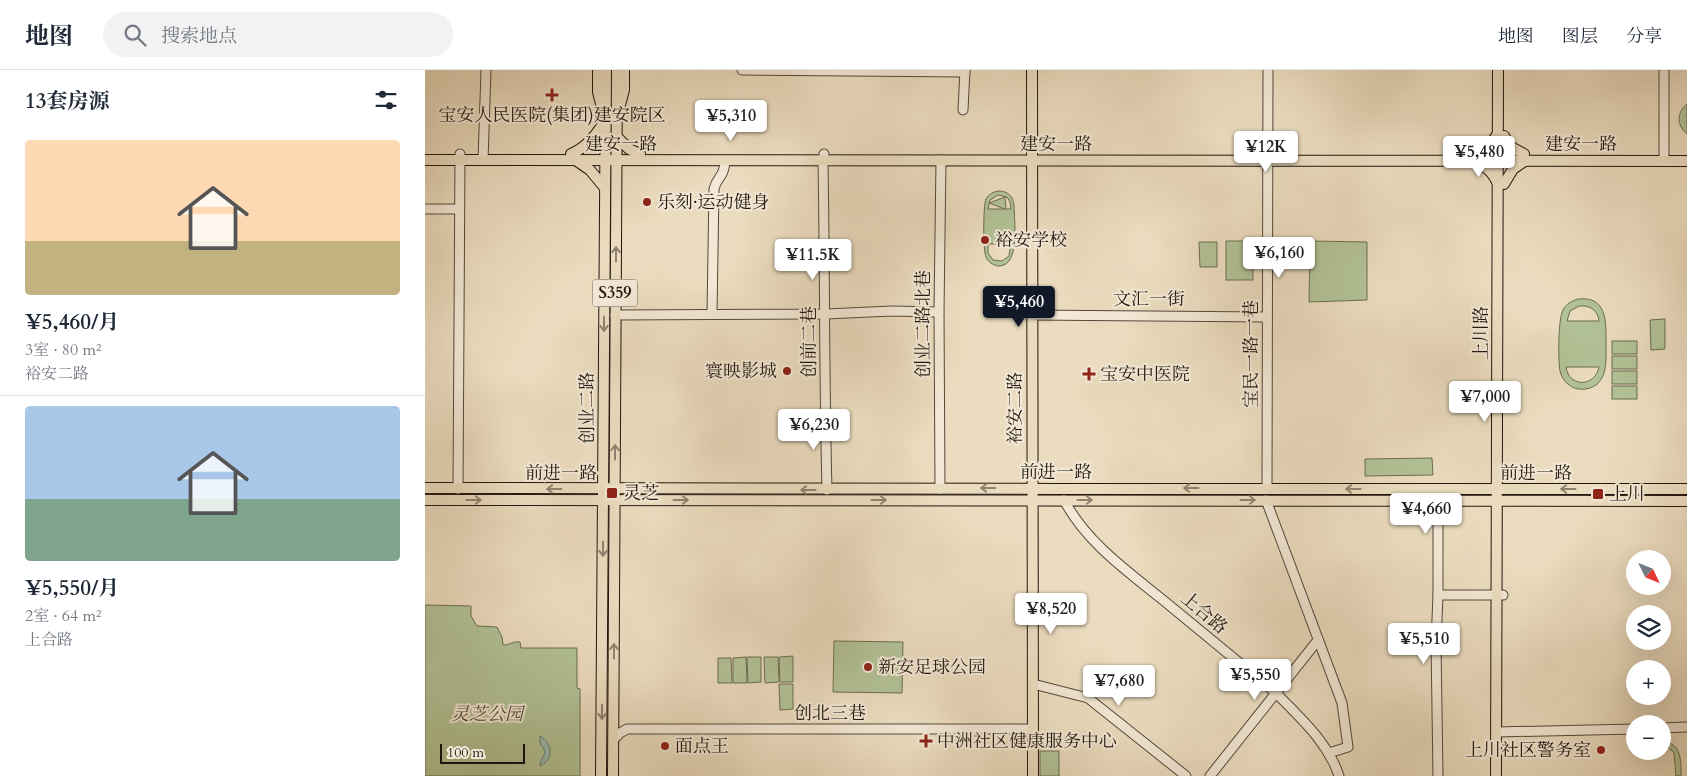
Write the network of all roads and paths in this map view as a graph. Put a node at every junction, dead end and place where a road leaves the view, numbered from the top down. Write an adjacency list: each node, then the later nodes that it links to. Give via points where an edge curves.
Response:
1 (486, 70): 23 (street)
2 (599, 70): 16 (main road, via 598,92)
3 (606, 70): 14 (main road, 创业二路 / S359)
4 (617, 70): 14 (main road, 创业二路 / S359)
5 (625, 70): 17 (main road, via 624,90)
6 (742, 70): 13 (street)
7 (1032, 70): 29 (main road, 裕安二路)
8 (1037, 70): 29 (main road, 裕安二路)
9 (1268, 70): 30 (street, 宝民一路一巷)
10 (1498, 70): 18 (main road, 上川路)
11 (1504, 70): 18 (main road, 上川路)
12 (1664, 70): 34 (street)
13 (965, 71): 15 (street)
14 (611, 86): 16 (main road, 创业二路 / S359); 17 (main road, 创业二路 / S359)
15 (963, 110)
16 (605, 120): 24 (main road, via 598,132); 25 (main road, 创业二路 / S359)
17 (616, 120): 19 (main road, 创业二路 / S359)
18 (1501, 135): 31 (main road); 32 (main road, 上川路); 33 (main road)
19 (616, 136): 26 (main road, 创业二路 / S359); 27 (main road)
20 (425, 154): 22 (main road, 建安一路)
21 (1687, 154): 34 (main road, 建安一路)
22 (460, 157): 23 (main road, 建安一路); 35 (main road, 建安一路); 43 (street)
23 (483, 157): 24 (main road, 建安一路)
24 (573, 157): 25 (main road, 建安一路); 41 (main road)
25 (605, 157): 26 (main road, 建安一路); 41 (main road, 创业二路 / S359)
26 (616, 157): 27 (main road, 建安一路); 39 (main road, 创业二路 / S359)
27 (638, 157): 28 (main road, 建安一路); 38 (main road, 建安一路); 39 (main road, via 622,169)
28 (824, 157): 29 (main road, 建安一路); 36 (main road, 建安一路); 38 (main road, 建安一路); 46 (street, 创前二巷)
29 (1034, 157): 30 (main road, 建安一路); 36 (main road, 建安一路); 48 (main road, 裕安二路)
30 (1267, 157): 31 (main road, 建安一路); 49 (street, 宝民一路一巷)
31 (1474, 157): 32 (main road, 建安一路); 40 (main road)
32 (1501, 157): 33 (main road, 建安一路); 40 (main road, 上川路)
33 (1525, 157): 34 (main road, 建安一路); 40 (main road)
34 (1664, 157): 37 (main road, 建安一路)
35 (425, 160)
36 (941, 160): 44 (street, 创业二路北巷)
37 (1687, 160)
38 (725, 161): 45 (street, via 725,170 713,189)
39 (616, 182): 47 (main road, 创业二路 / S359, one-way to 39)
40 (1501, 184): 59 (main road, 上川路)
41 (605, 188): 54 (main road, 创业二路 / S359, one-way to 54)
42 (425, 209): 43 (street)
43 (459, 209): 51 (street)
44 (939, 312): 46 (street); 56 (street, 创业二路北巷)
45 (712, 314): 46 (street); 47 (street)
46 (826, 314): 61 (street, 创前二巷)
47 (615, 315): 55 (main road, 创业二路 / S359, one-way to 47)
48 (1034, 315): 49 (street, 文汇一街); 52 (main road, 裕安二路)
49 (1267, 317): 58 (street, 宝民一路一巷)
50 (425, 488): 51 (main road, 前进一路)
51 (457, 488): 53 (main road, 前进一路)
52 (1034, 488): 57 (main road, 前进一路, one-way to 57); 58 (main road, 前进一路, one-way to 52); 67 (main road, 裕安二路)
53 (513, 489): 54 (main road, 前进一路, one-way to 53); 63 (main road, via 517,494)
54 (603, 489): 55 (main road, 前进一路); 64 (main road, 创业二路 / S359)
55 (615, 489): 61 (main road, 前进一路, one-way to 55); 65 (main road, 创业二路 / S359)
56 (940, 489): 57 (main road, 前进一路); 61 (main road, 前进一路)
57 (952, 489): 66 (main road, via 957,496)
58 (1267, 489): 59 (main road, 前进一路, one-way to 58)
59 (1500, 489): 60 (main road, 前进一路, one-way to 59); 70 (main road, 上川路)
60 (1687, 489)
61 (827, 490)
62 (425, 500): 63 (main road, 前进一路, one-way to 63)
63 (511, 500): 64 (main road, 前进一路)
64 (603, 500): 65 (main road, 前进一路); 87 (main road, 创业二路 / S359, one-way to 87)
65 (615, 500): 66 (main road, 前进一路, one-way to 66); 78 (main road, 创业二路 / S359, one-way to 65)
66 (951, 500): 67 (main road, 前进一路)
67 (1036, 500): 68 (main road, 前进一路); 76 (main road, 裕安二路)
68 (1064, 500): 69 (main road, 前进一路, one-way to 69); 77 (street, 上合路, via 1094,541)
69 (1266, 500): 70 (main road, 前进一路); 75 (street)
70 (1500, 501): 71 (main road, 前进一路); 74 (main road, 上川路)
71 (1687, 501)
72 (1438, 514): 73 (street)
73 (1438, 595): 74 (street); 94 (street, via 1435,643)
74 (1500, 595): 84 (main road, 上川路)
75 (1319, 640): 77 (street); 86 (street, via 1342,703 1349,747)
76 (1036, 684): 83 (main road, 裕安二路); 90 (main road, 裕安二路); 91 (street, via 1089,698)
77 (1276, 693): 86 (street, 上合路); 92 (street)
78 (614, 717): 82 (street); 85 (main road, 创业二路 / S359)
79 (1687, 727): 81 (street)
80 (1626, 728): 84 (street)
81 (1671, 728)
82 (627, 729): 83 (street, 创北三巷); 85 (street)
83 (1033, 729): 89 (main road, 裕安二路)
84 (1499, 732): 95 (main road, 上川路); 96 (main road, 上川路)
85 (613, 740): 88 (main road, 创业二路 / S359)
86 (1329, 753): 93 (street, 上合路)
87 (601, 776)
88 (613, 776)
89 (1033, 776)
90 (1038, 776)
91 (1186, 776)
92 (1210, 776)
93 (1339, 776)
94 (1438, 776)
95 (1496, 776)
96 (1502, 776)

